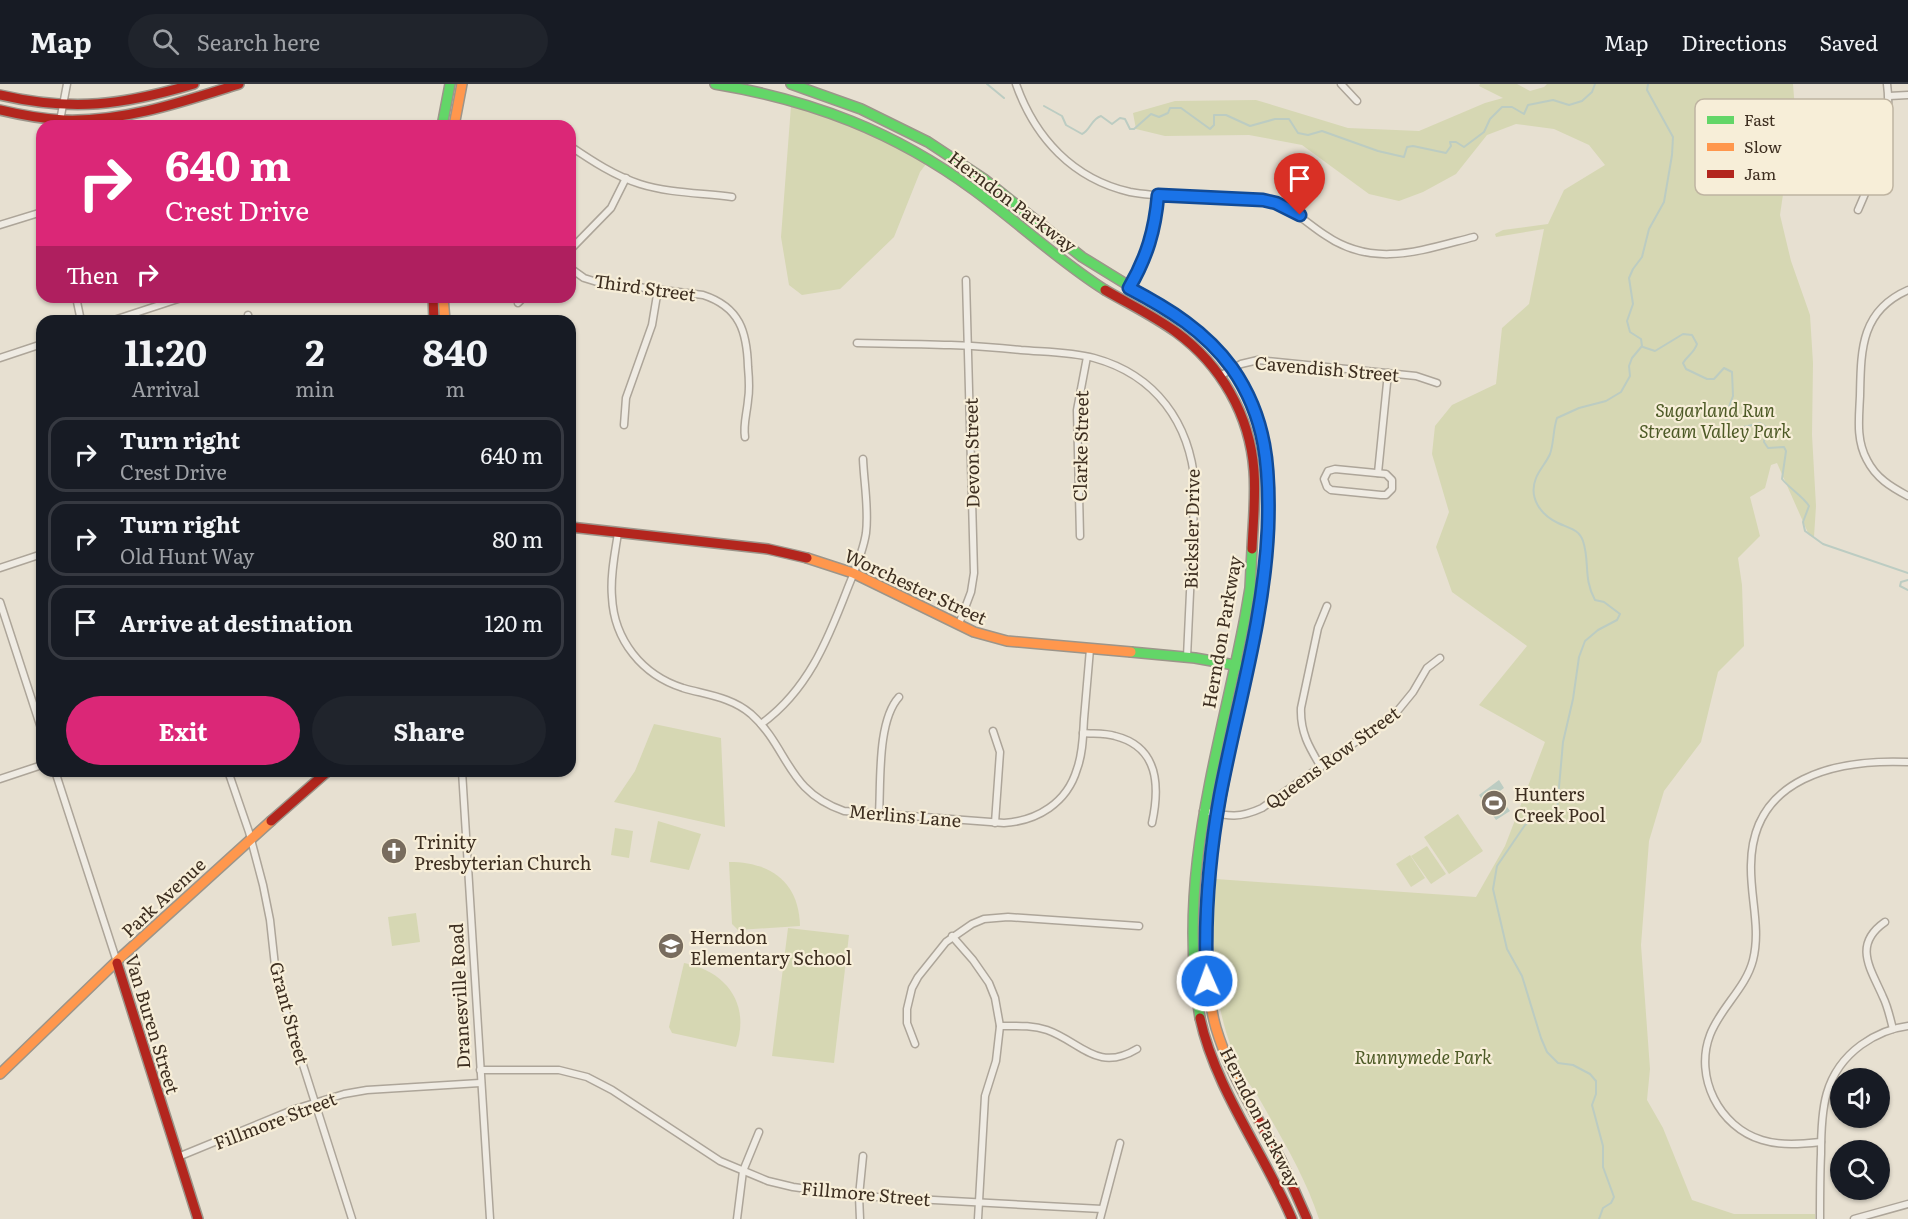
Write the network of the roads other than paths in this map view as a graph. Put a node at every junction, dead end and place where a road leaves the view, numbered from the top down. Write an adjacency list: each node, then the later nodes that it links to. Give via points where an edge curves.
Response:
1 (67, 84): 16 (street)
2 (194, 84): 16 (main road, via 131,102)
3 (239, 84): 20 (main road, via 167,107)
4 (450, 84): 21 (main road)
5 (462, 84): 22 (main road)
6 (715, 84): 47 (main road, Herndon Parkway, via 810,104 859,122 910,148 977,192 1085,276 1173,328)
7 (790, 84): 35 (main road, Herndon Parkway, via 867,111 919,137 968,168 1083,258)
8 (1016, 84): 25 (street, via 1033,123 1070,163 1115,188)
9 (1341, 84): 15 (street)
10 (1887, 84): 13 (street)
11 (0, 95): 16 (main road)
12 (1908, 95): 13 (street)
13 (1889, 96): 14 (street)
14 (1889, 99)
15 (1357, 101)
16 (62, 106): 19 (street)
17 (0, 110): 18 (main road)
18 (49, 120)
19 (60, 120)
20 (97, 120)
21 (443, 120)
22 (455, 120)
23 (576, 149): 24 (street)
24 (626, 178): 27 (street, via 656,188); 32 (street, via 611,208)
25 (1158, 195): 31 (street, via 1276,203 1338,243 1380,255 1409,253); 35 (street, via 1149,249)
26 (1864, 195): 28 (street)
27 (732, 197)
28 (1858, 210)
29 (36, 214): 30 (street)
30 (0, 225)
31 (1474, 237)
32 (576, 244)
33 (576, 272): 36 (street, Third Street, via 597,282)
34 (966, 280): 41 (street, Devon Street)
35 (1129, 288): 45 (main road, Herndon Parkway, via 1193,327)
36 (658, 289): 49 (street, via 652,325 626,398); 50 (street, Third Street, via 713,298 738,319 747,351)
37 (1908, 290): 53 (street, via 1878,311 1865,334 1859,427 1862,451 1874,471)
38 (166, 303): 39 (street)
39 (129, 315)
40 (857, 343): 41 (street, Bicksler Drive)
41 (968, 345): 43 (street, Bicksler Drive); 62 (street, Devon Street, via 974,573)
42 (36, 346): 44 (street)
43 (1087, 357): 56 (street, Clarke Street, via 1077,410); 64 (street, Bicksler Drive, via 1121,368 1149,387 1170,410 1184,434 1195,485)
44 (0, 358)
45 (1232, 369): 46 (street, Cavendish Street, via 1258,360); 47 (street, Cavendish Street); 67 (main road, Herndon Parkway, via 1258,419 1269,474 1264,588)
46 (1388, 373): 48 (street, Cavendish Street); 52 (street)
47 (1220, 376): 66 (main road, Herndon Parkway, via 1243,420 1255,477 1251,576)
48 (1437, 383)
49 (624, 425)
50 (745, 437)
51 (863, 459): 59 (street, via 866,532)
52 (1378, 473): 52 (street, via 1392,480 1392,489 1386,495 1331,490 1324,483 1325,474 1332,469)
53 (1908, 496)
54 (576, 528): 55 (main road, Worchester Street)
55 (618, 533): 59 (main road, Worchester Street, via 768,549); 70 (street, Merlins Lane, via 613,610 622,638 636,658 673,684 730,700)
56 (1080, 536)
57 (36, 556): 58 (street)
58 (0, 568)
59 (853, 573): 62 (main road, Worchester Street); 70 (street, via 821,654 796,692)
60 (0, 602): 69 (street)
61 (1327, 606): 75 (street, via 1318,628 1300,719 1305,740)
62 (958, 624): 63 (main road, Worchester Street, via 1007,641)
63 (1090, 649): 64 (main road, Worchester Street); 72 (street, Merlins Lane)
64 (1187, 657): 66 (main road, Worchester Street)
65 (1440, 658): 75 (street, Queens Row Street, via 1427,668 1395,714)
66 (1235, 665): 67 (main road, Worchester Street); 81 (main road, Herndon Parkway)
67 (1249, 668): 83 (main road, Herndon Parkway)
68 (899, 697): 82 (street, via 886,720)
69 (36, 713)
70 (760, 724): 82 (street, Merlins Lane, via 811,794 844,811)
71 (993, 731): 84 (street, via 1000,752)
72 (1083, 733): 84 (street, Merlins Lane, via 1077,771 1058,801 1027,819); 85 (street, via 1116,736 1142,752 1157,781)
73 (1908, 762): 103 (street, via 1836,767 1798,781 1767,811 1753,845 1750,866 1755,949 1749,971 1710,1035 1705,1061 1708,1085 1720,1109 1749,1135 1781,1144)
74 (36, 767): 80 (street)
75 (1321, 767): 83 (street, Queens Row Street, via 1262,808 1242,816)
76 (57, 777): 90 (street, Van Buren Street)
77 (230, 777): 86 (street, Grant Street)
78 (321, 777): 86 (main road, Park Avenue)
79 (462, 777): 98 (street, Dranesville Road)
80 (0, 779)
81 (1203, 811): 83 (street, Queens Row Street); 119 (main road, Herndon Parkway, via 1192,942 1200,1021 1222,1083)
82 (879, 814): 84 (street, Merlins Lane)
83 (1218, 814): 120 (main road, Herndon Parkway, via 1210,868 1206,946 1207,981 1215,1023 1235,1078 1279,1156)
84 (995, 822)
85 (1152, 823)
86 (250, 839): 90 (main road, Park Avenue); 101 (street, Grant Street, via 267,903 278,982)
87 (1885, 922): 93 (street, via 1868,940 1867,958)
88 (1139, 926): 89 (street, via 996,917 972,924)
89 (952, 936): 91 (street, via 989,983); 94 (street, via 918,977 908,998 907,1023)
90 (117, 963): 96 (main road, Park Avenue); 106 (main road, Van Buren Street)
91 (1000, 1026): 95 (street, via 1048,1030 1103,1057 1121,1056); 109 (street, via 996,1061 985,1096)
92 (1908, 1026): 93 (street)
93 (1893, 1029): 103 (street, via 1867,1040 1836,1071 1822,1108)
94 (915, 1044)
95 (1137, 1048)
96 (24, 1050): 97 (main road, Park Avenue); 99 (main road, Park Avenue)
97 (0, 1065)
98 (480, 1070): 100 (street, Dranesville Road); 107 (street, Fillmore Street, via 559,1070 586,1077 706,1153)
99 (0, 1074)
100 (480, 1083): 101 (street, Fillmore Street, via 368,1090); 114 (street, Dranesville Road)
101 (315, 1102): 106 (street, Fillmore Street); 113 (street, Grant Street)
102 (759, 1132): 107 (street)
103 (1821, 1142): 121 (street)
104 (1119, 1143): 111 (street)
105 (863, 1156): 108 (street)
106 (178, 1157): 112 (main road, Van Buren Street)
107 (743, 1171): 108 (street, Fillmore Street, via 793,1187); 115 (street)
108 (859, 1196): 109 (street, Fillmore Street); 116 (street)
109 (978, 1202): 111 (street, Fillmore Street); 117 (street)
110 (1908, 1204): 122 (street)
111 (1102, 1209): 118 (street)
112 (198, 1219)
113 (352, 1219)
114 (489, 1219)
115 (737, 1219)
116 (860, 1219)
117 (978, 1219)
118 (1100, 1219)
119 (1292, 1219)
120 (1307, 1219)
121 (1820, 1219)
122 (1854, 1219)

